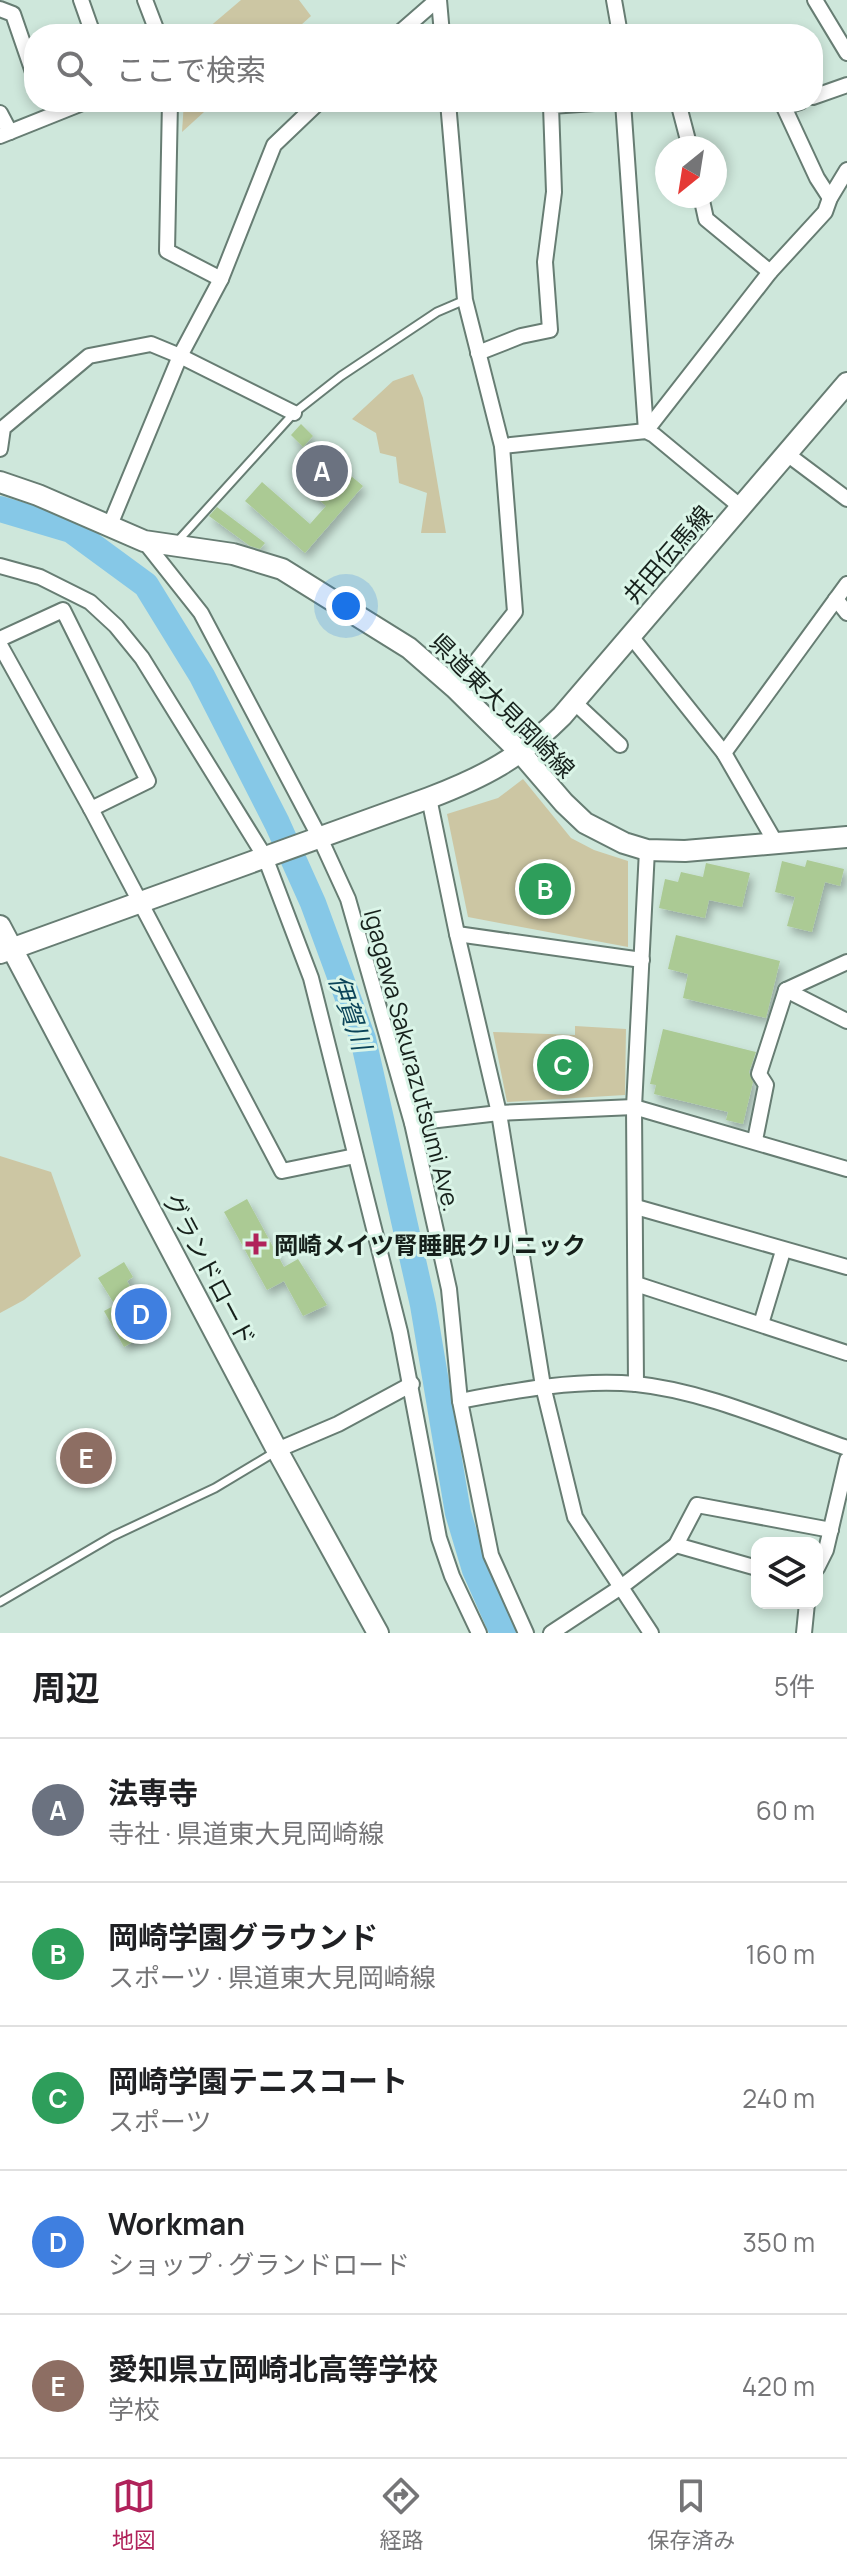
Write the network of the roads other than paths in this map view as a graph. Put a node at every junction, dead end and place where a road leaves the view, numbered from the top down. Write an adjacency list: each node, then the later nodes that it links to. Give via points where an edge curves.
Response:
1 (81, 0): 7 (street)
2 (145, 0): 8 (street)
3 (438, 0): 9 (street); 10 (street)
4 (614, 0): 11 (street)
5 (815, 0): 13 (street)
6 (0, 9): 12 (street, via 13,14)
7 (89, 24)
8 (154, 24)
9 (410, 24)
10 (441, 24)
11 (618, 24)
12 (24, 46)
13 (847, 53)
14 (847, 85): 15 (street)
15 (823, 93)
16 (41, 112): 25 (street)
17 (170, 112): 31 (street, via 167,251)
18 (309, 112): 31 (street, via 274,145)
19 (449, 112): 32 (street)
20 (551, 112): 33 (street, via 554,192 545,262 550,330)
21 (624, 112): 37 (street)
22 (681, 112): 26 (street)
23 (786, 112): 28 (street)
24 (0, 113): 25 (street)
25 (5, 134)
26 (687, 136)
27 (847, 170): 28 (street)
28 (830, 198): 30 (street, via 825,212)
29 (704, 208): 30 (street, via 706,219)
30 (770, 272): 37 (street)
31 (221, 279): 34 (street)
32 (465, 300): 33 (street); 36 (lane, via 437,312)
33 (478, 353): 38 (street)
34 (180, 356): 36 (street); 39 (street, via 151,344 89,356 3,428); 44 (street)
35 (847, 383): 40 (street, 井田伝馬線)
36 (294, 413): 46 (lane)
37 (646, 431): 38 (street); 43 (street)
38 (502, 446): 53 (street, via 515,612)
39 (0, 449)
40 (787, 454): 42 (street); 43 (street, 井田伝馬線)
41 (0, 482): 44 (street, 県道東大見岡崎線)
42 (847, 499)
43 (742, 508): 51 (street, 井田伝馬線)
44 (110, 525): 45 (street, 県道東大見岡崎線)
45 (144, 541): 46 (street, 県道東大見岡崎線); 61 (street, Igagawa Sakurazutsumi Ave., via 201,613)
46 (175, 545): 53 (street, 県道東大見岡崎線, via 282,569 409,648)
47 (0, 566): 64 (street, via 40,577 90,602 116,626 142,658)
48 (847, 584): 49 (street)
49 (836, 599): 50 (street); 57 (street)
50 (847, 613)
51 (630, 635): 54 (street, 井田伝馬線); 57 (street)
52 (0, 642): 59 (street); 59 (street, via 63,610 148,781)
53 (455, 688): 56 (street, 県道東大見岡崎線)
54 (574, 702): 55 (street); 56 (street, 井田伝馬線)
55 (620, 745)
56 (521, 753): 58 (street, 井田伝馬線); 63 (street, 県道東大見岡崎線, via 585,823)
57 (724, 753): 62 (street)
58 (429, 798): 61 (street, 井田伝馬線); 67 (street)
59 (91, 809): 65 (street)
60 (847, 837): 62 (street, 県道東大見岡崎線)
61 (320, 838): 64 (street, 井田伝馬線); 75 (street, Igagawa Sakurazutsumi Ave., via 348,899)
62 (777, 845): 63 (street, 県道東大見岡崎線)
63 (647, 850): 69 (street)
64 (265, 857): 65 (street, 井田伝馬線); 77 (street, via 311,978)
65 (138, 901): 68 (street, 井田伝馬線); 77 (street, via 282,1171)
66 (0, 926): 68 (street, グランドロード)
67 (457, 934): 69 (street); 74 (street)
68 (6, 950): 90 (street, グランドロード)
69 (642, 960): 73 (street)
70 (847, 962): 71 (street)
71 (786, 990): 72 (street); 76 (street, via 759,1074 766,1085)
72 (847, 1021)
73 (634, 1107): 74 (street); 76 (street); 79 (street)
74 (499, 1113): 75 (street); 87 (street)
75 (412, 1123): 88 (street, Igagawa Sakurazutsumi Ave., via 449,1289)
76 (755, 1140): 78 (street)
77 (355, 1156): 85 (street)
78 (847, 1169)
79 (636, 1207): 80 (street); 82 (street)
80 (783, 1251): 81 (street); 83 (street)
81 (847, 1267)
82 (636, 1284): 83 (street); 86 (street)
83 (761, 1324): 84 (street)
84 (847, 1353)
85 (412, 1384): 90 (street); 100 (street, via 439,1538)
86 (636, 1384): 87 (street); 89 (street, via 701,1397)
87 (543, 1386): 88 (street); 96 (street, via 575,1517)
88 (460, 1401): 101 (street, Igagawa Sakurazutsumi Ave., via 491,1555)
89 (847, 1448)
90 (277, 1450): 97 (lane); 99 (street, グランドロード)
91 (847, 1460): 92 (street)
92 (831, 1530): 93 (street, via 697,1505); 94 (street)
93 (676, 1545): 95 (street); 96 (street)
94 (823, 1556)
95 (751, 1566)
96 (621, 1587): 102 (street); 103 (street)
97 (0, 1602)
98 (806, 1609): 104 (street)
99 (378, 1633)
100 (479, 1633)
101 (526, 1633)
102 (551, 1633)
103 (651, 1633)
104 (804, 1633)

